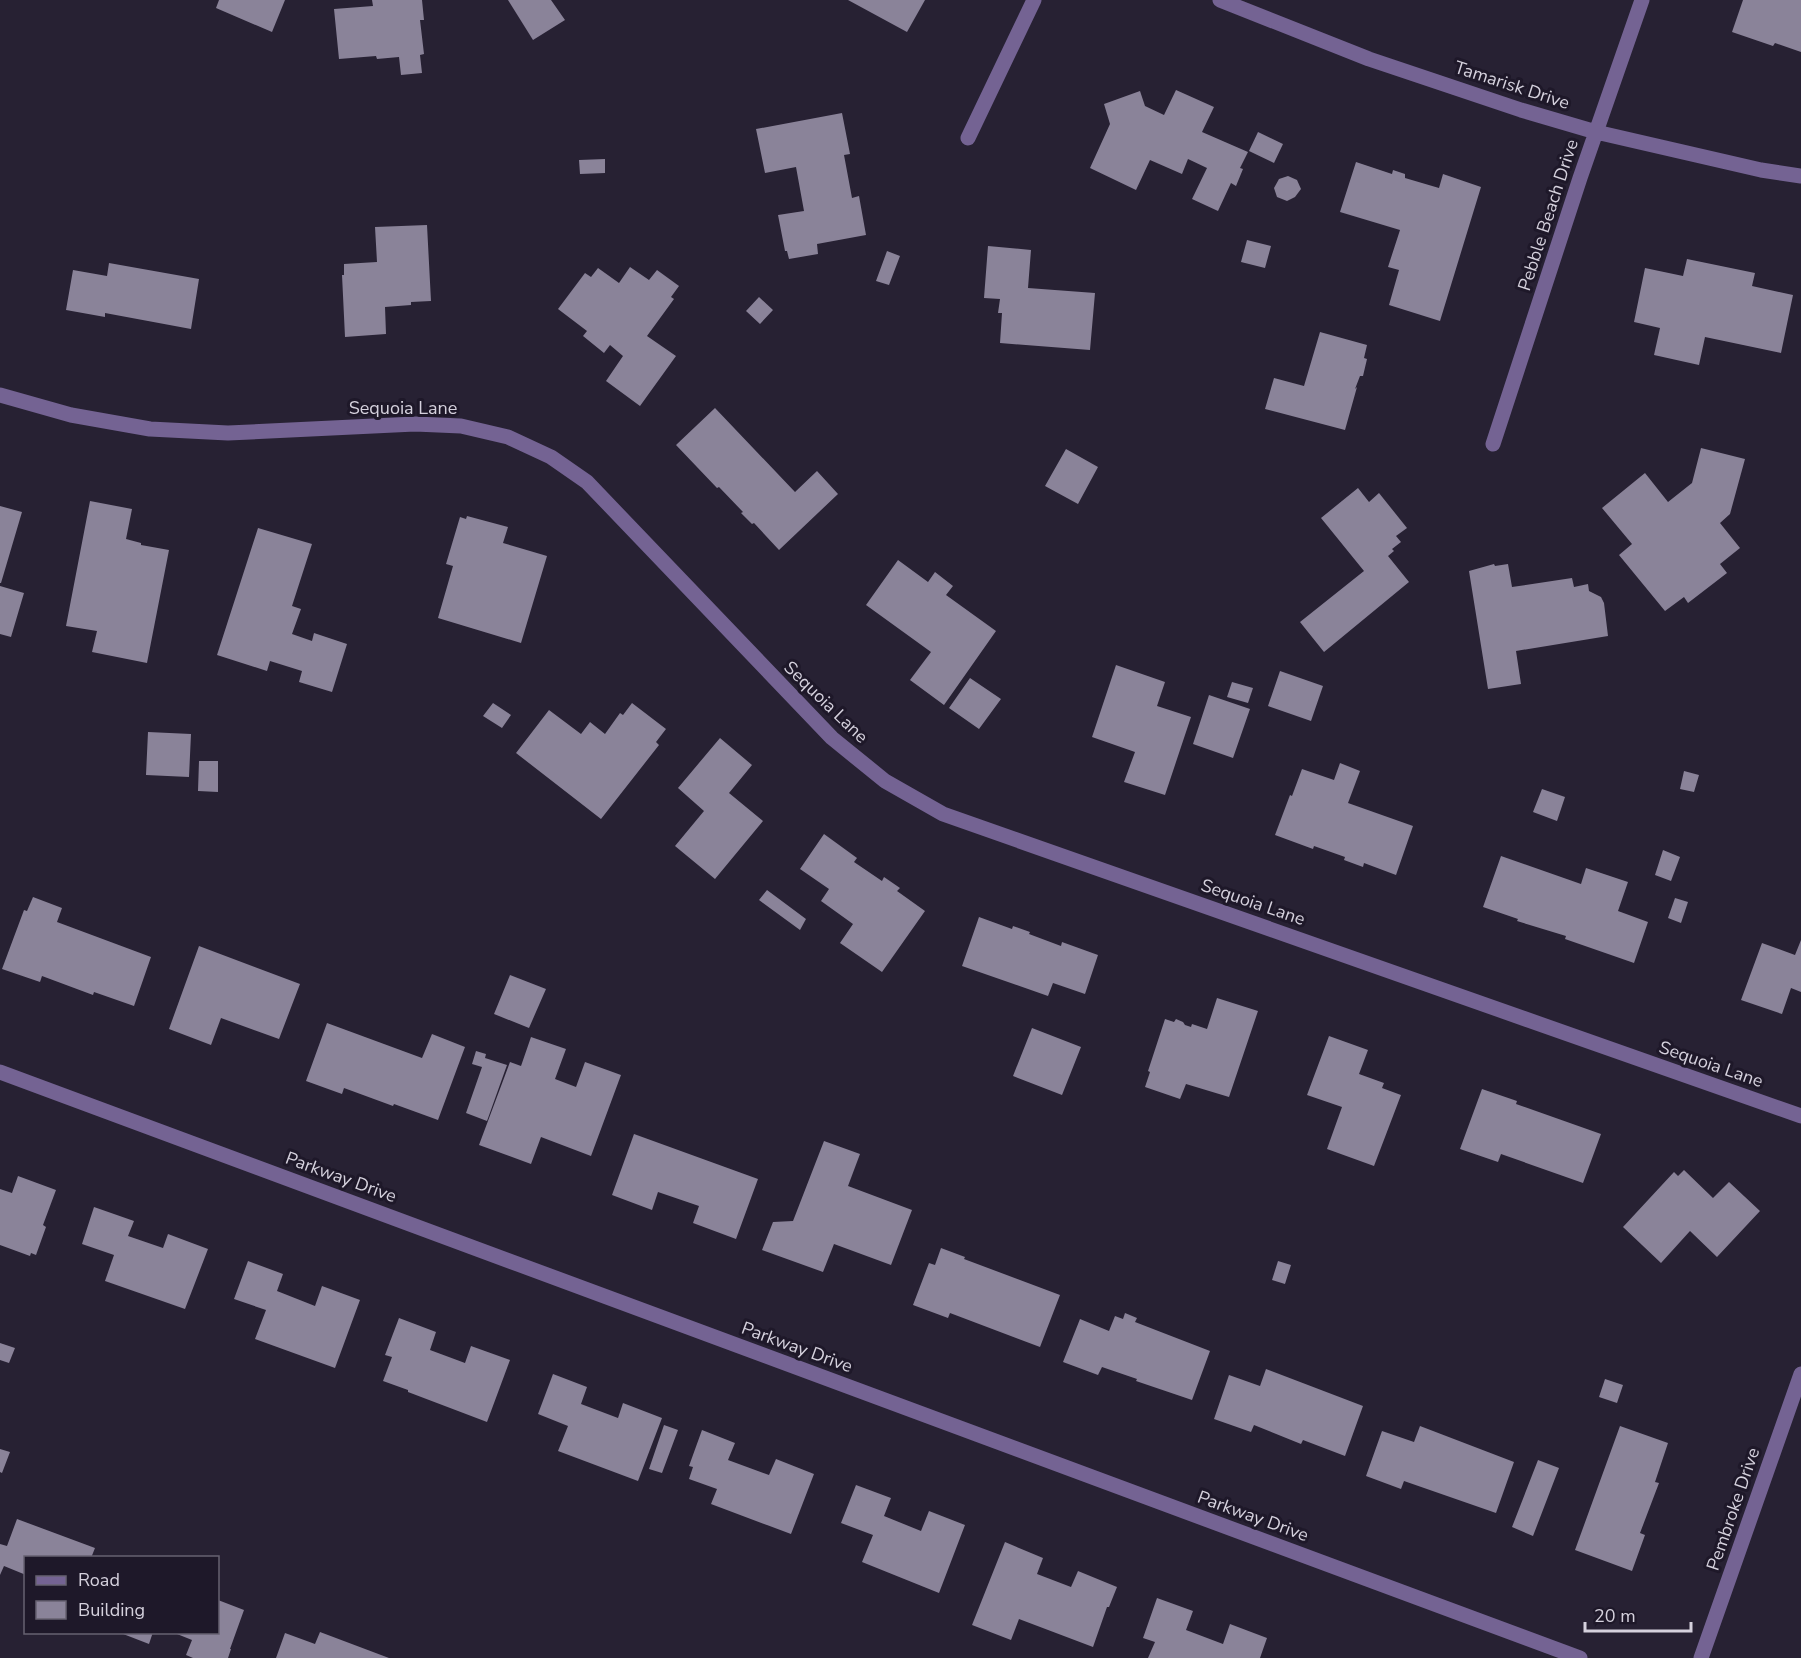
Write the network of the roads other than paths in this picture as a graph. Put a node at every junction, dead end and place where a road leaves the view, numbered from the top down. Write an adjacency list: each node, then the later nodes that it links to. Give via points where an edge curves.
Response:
1 (1034, 0): 5 (street)
2 (1220, 0): 4 (street, Tamarisk Drive, via 1369,59)
3 (1642, 0): 4 (street, Pebble Beach Drive)
4 (1596, 132): 6 (street, Tamarisk Drive); 8 (street, Pebble Beach Drive)
5 (968, 138)
6 (1801, 176)
7 (0, 395): 10 (street, Sequoia Lane, via 71,415 150,429 228,433 415,424 461,426 508,437 551,457 587,482 832,738 885,781 943,813)
8 (1493, 444)
9 (0, 1072): 12 (street, Parkway Drive)
10 (1801, 1116)
11 (1801, 1374): 13 (street, Pembroke Drive)
12 (1580, 1658)
13 (1701, 1658)

